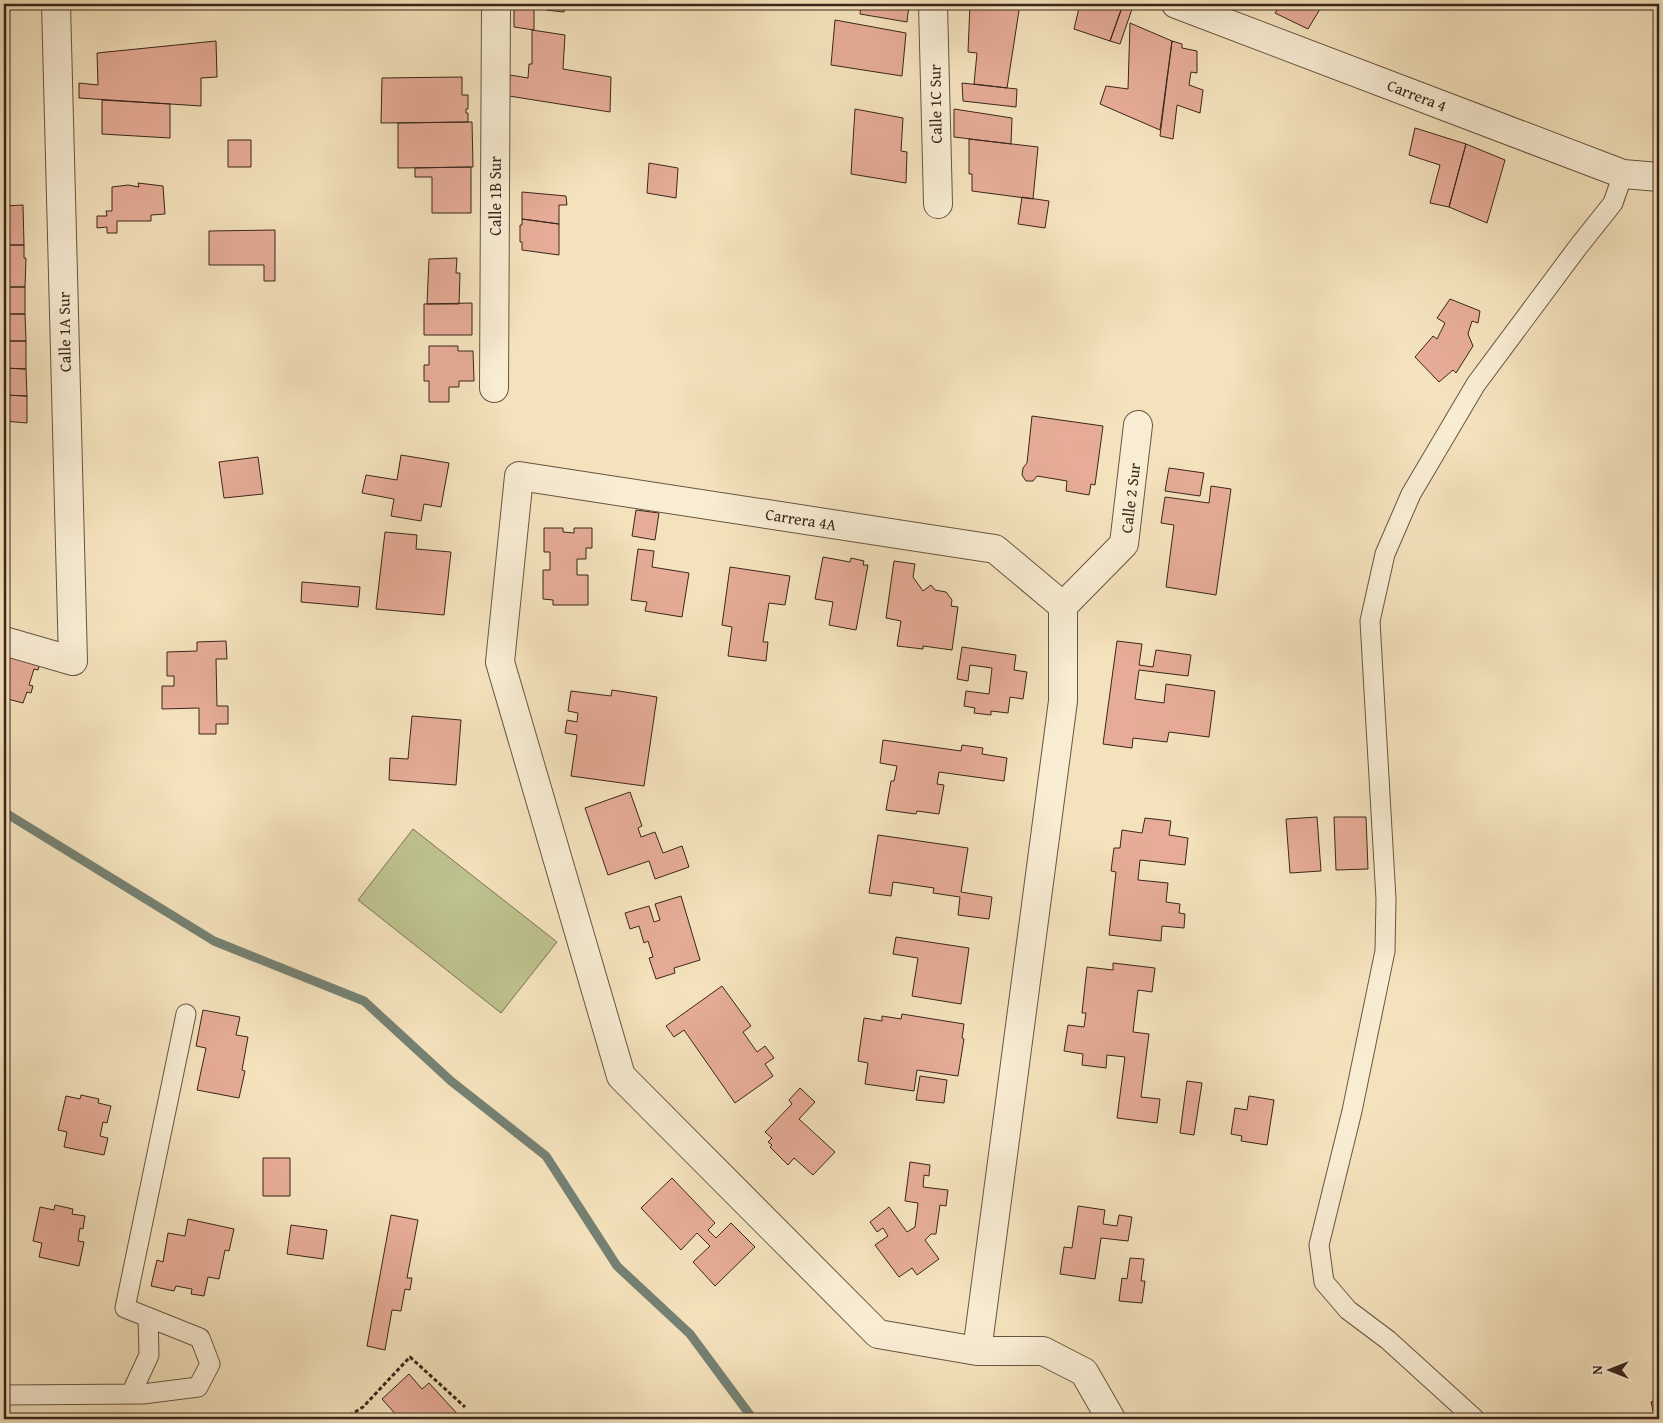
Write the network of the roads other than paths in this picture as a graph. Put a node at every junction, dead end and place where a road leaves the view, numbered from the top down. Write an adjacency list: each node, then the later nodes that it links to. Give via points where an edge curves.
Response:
1 (56, 4): 11 (street, Calle 1A Sur, via 73,661)
2 (496, 4): 8 (street, Calle 1B Sur)
3 (933, 4): 7 (street, Calle 1C Sur)
4 (1176, 4): 5 (street, Carrera 4)
5 (1623, 174): 6 (street, Carrera 4); 18 (lane, via 1613,203 1476,384 1411,494 1385,554 1370,621 1386,899 1385,951 1352,1111 1319,1245 1324,1282 1348,1310 1388,1340)
6 (1659, 177)
7 (938, 204)
8 (494, 388)
9 (1138, 425): 10 (street, Calle 2 Sur, via 1124,544)
10 (1063, 606): 14 (street, via 1063,702); 14 (street, Carrera 4A, via 995,549 519,476 500,662 621,1076 878,1334)
11 (4, 641)
12 (186, 1014): 13 (lane, via 125,1308)
13 (148, 1318): 15 (lane, via 149,1355); 15 (lane, via 200,1338 210,1364 198,1387)
14 (977, 1351): 17 (street, via 1043,1351 1084,1372)
15 (131, 1394): 16 (lane)
16 (4, 1395)
17 (1111, 1419)
18 (1475, 1419)

